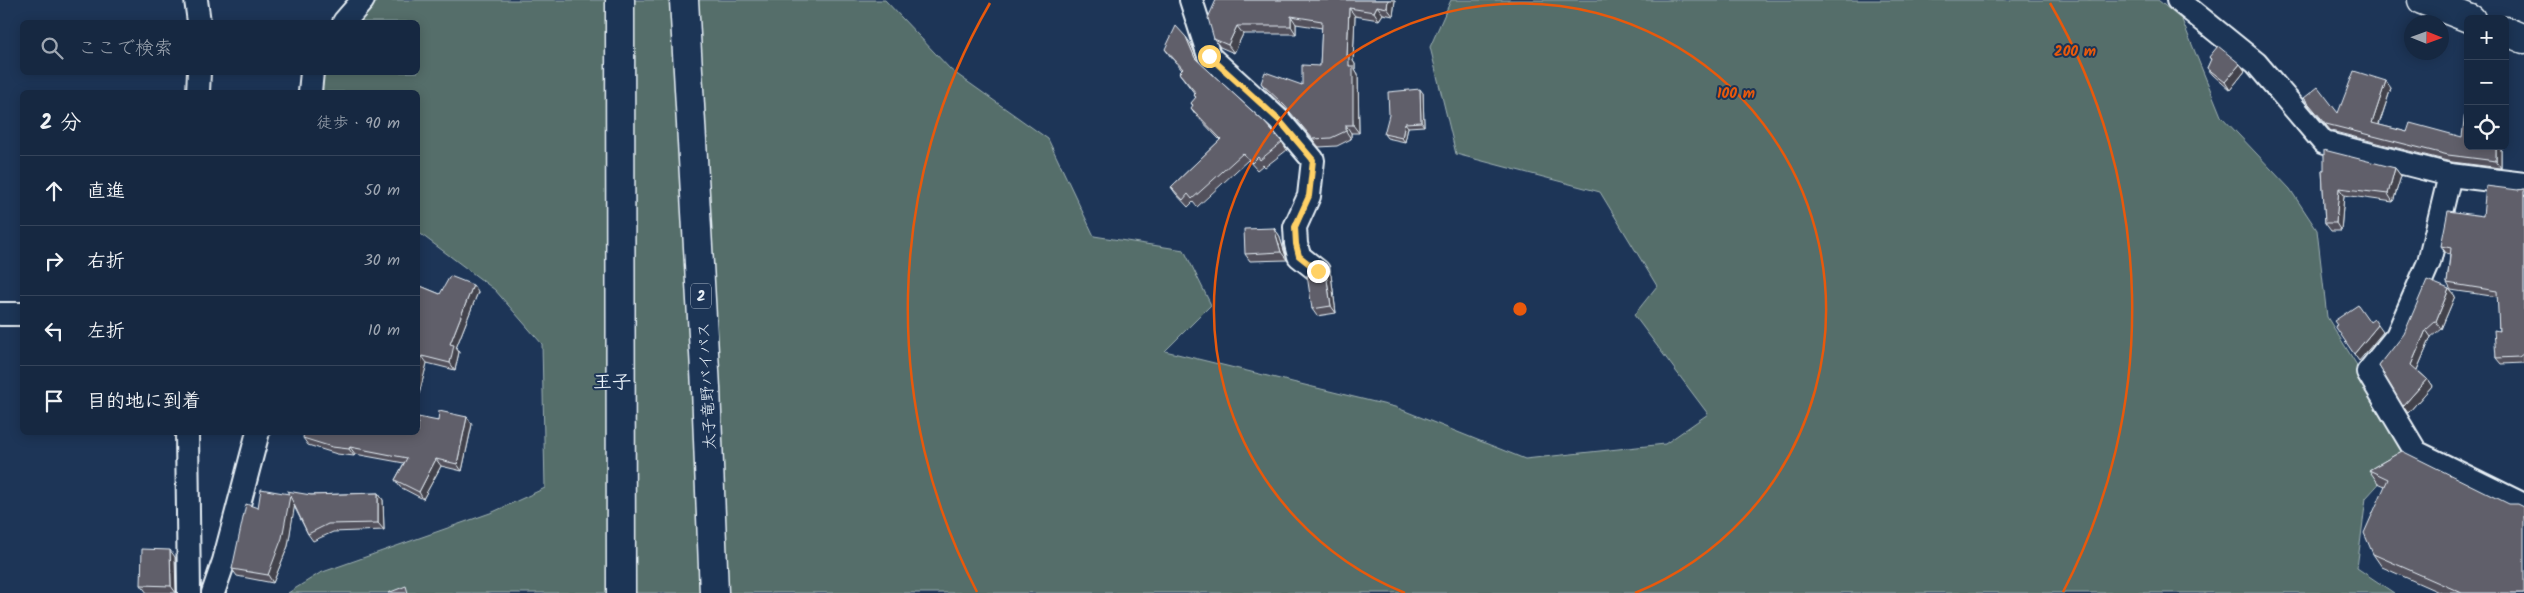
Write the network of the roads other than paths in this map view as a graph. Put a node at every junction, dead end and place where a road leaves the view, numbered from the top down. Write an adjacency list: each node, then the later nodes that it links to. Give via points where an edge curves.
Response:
1 (196, 0): 9 (street)
2 (363, 0): 10 (street)
3 (620, 0): 27 (main road)
4 (684, 0): 28 (main road, 太子竜野バイパス / 2)
5 (1190, 0): 19 (street, via 1209,56 1280,121 1313,160 1309,196 1295,227 1299,256)
6 (2178, 0): 17 (street, via 2256,63 2324,143)
7 (2422, 0): 8 (main road)
8 (2464, 16)
9 (199, 20)
10 (346, 20)
11 (2509, 33): 12 (main road)
12 (2524, 38)
13 (199, 75): 15 (street)
14 (312, 75): 16 (street)
15 (198, 90)
16 (310, 90)
17 (2450, 176): 18 (street); 24 (street, via 2429,262 2396,336 2368,372 2416,452)
18 (2524, 184)
19 (1318, 271)
20 (0, 314): 21 (street)
21 (20, 314)
22 (187, 435): 25 (street)
23 (257, 435): 26 (street)
24 (2524, 505)
25 (190, 593)
26 (213, 593)
27 (621, 593)
28 (714, 593)

